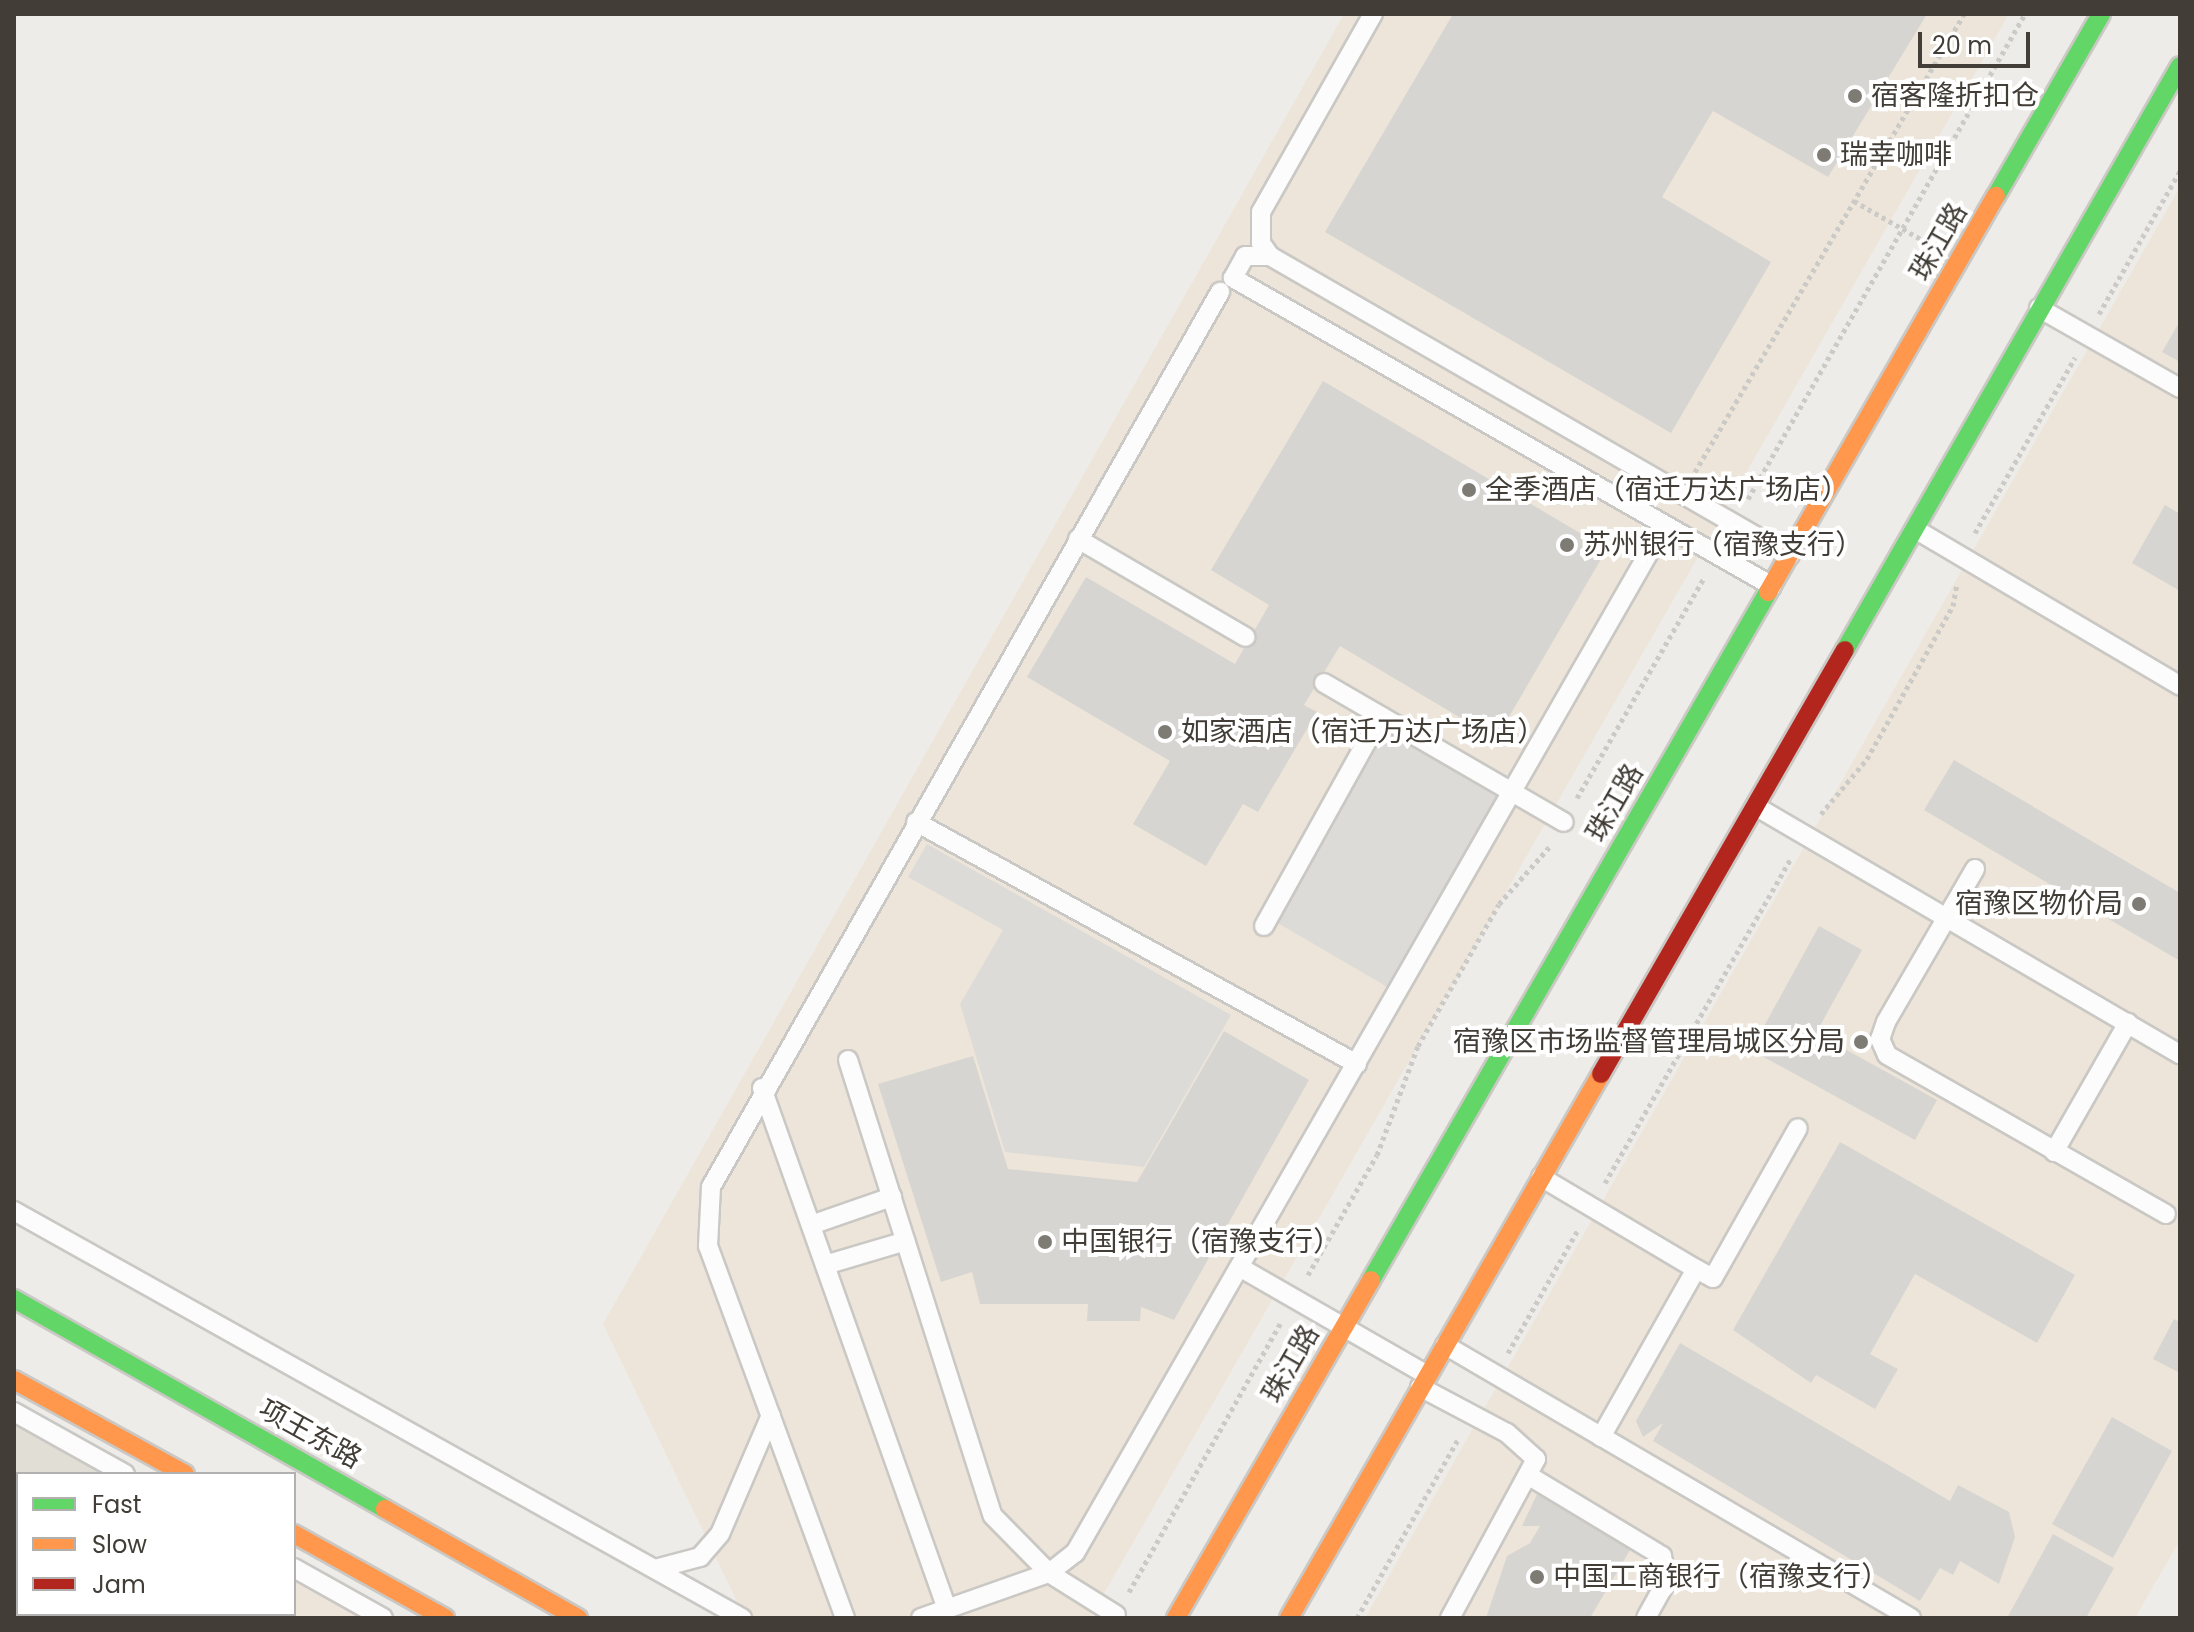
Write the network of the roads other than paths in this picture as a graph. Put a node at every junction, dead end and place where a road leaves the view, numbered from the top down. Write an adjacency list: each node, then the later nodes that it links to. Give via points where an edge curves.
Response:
1 (1373, 14): 4 (lane, via 1261,212 1261,243)
2 (2101, 14): 11 (street, 珠江路)
3 (2180, 66): 6 (street)
4 (1270, 256): 11 (lane); 12 (lane, via 1245,256 1233,278)
5 (1220, 292): 9 (lane)
6 (2039, 308): 7 (lane); 8 (street)
7 (2180, 388)
8 (1915, 529): 15 (lane); 18 (street)
9 (1078, 539): 13 (lane); 19 (lane)
10 (1655, 542): 17 (lane)
11 (1790, 556): 12 (street, 珠江路)
12 (1772, 586): 41 (street, 珠江路)
13 (1246, 637)
14 (1324, 683): 16 (lane)
15 (2180, 686)
16 (1381, 716): 17 (lane); 23 (lane)
17 (1513, 792): 20 (lane); 27 (lane)
18 (1755, 806): 22 (lane); 31 (street)
19 (916, 822): 27 (lane); 28 (lane)
20 (1564, 822)
21 (1975, 869): 22 (lane)
22 (1947, 917): 24 (lane); 30 (lane, via 1886,1022 1880,1039 1887,1055)
23 (1264, 926)
24 (2128, 1023): 25 (lane); 30 (lane)
25 (2180, 1054)
26 (848, 1060): 32 (lane)
27 (1357, 1064): 38 (lane)
28 (762, 1088): 35 (lane); 46 (lane, via 722,1158 706,1218 708,1246)
29 (1798, 1128): 39 (lane, via 1713,1278)
30 (2054, 1152): 34 (lane)
31 (1541, 1177): 39 (lane); 42 (street)
32 (892, 1197): 35 (lane); 36 (lane)
33 (14, 1211): 53 (lane)
34 (2166, 1214)
35 (811, 1225): 37 (lane)
36 (906, 1241): 37 (lane); 54 (lane, via 993,1516)
37 (825, 1265): 55 (lane)
38 (1241, 1268): 41 (lane); 54 (lane, via 1075,1553)
39 (1696, 1269): 47 (lane)
40 (14, 1299): 57 (street, 项王东路)
41 (1344, 1327): 44 (lane); 63 (street, 珠江路)
42 (1445, 1345): 44 (street); 47 (lane)
43 (14, 1380): 49 (street)
44 (1424, 1381): 50 (lane, via 1527,1445 1536,1459); 64 (street)
45 (14, 1412): 48 (lane)
46 (771, 1415): 53 (lane, via 720,1534 700,1557); 61 (lane)
47 (1601, 1437): 67 (lane)
48 (121, 1472)
49 (181, 1472)
50 (1531, 1477): 65 (lane); 66 (lane, via 1662,1556 1667,1580)
51 (296, 1535): 59 (street)
52 (296, 1569): 58 (lane)
53 (655, 1569): 60 (lane)
54 (1049, 1573): 55 (lane); 56 (lane)
55 (947, 1609): 62 (lane)
56 (1116, 1615)
57 (571, 1616)
58 (383, 1618)
59 (445, 1618)
60 (742, 1618)
61 (845, 1618)
62 (921, 1618)
63 (1176, 1618)
64 (1289, 1618)
65 (1450, 1618)
66 (1646, 1618)
67 (1911, 1618)

